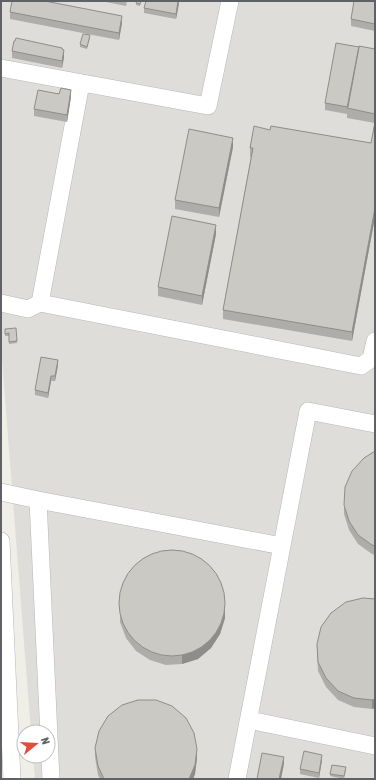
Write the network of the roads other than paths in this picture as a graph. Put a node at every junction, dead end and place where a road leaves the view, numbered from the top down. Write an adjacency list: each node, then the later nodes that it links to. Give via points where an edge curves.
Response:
1 (230, 1): 3 (lane, via 208,106)
2 (1, 68): 3 (lane)
3 (81, 83): 4 (lane)
4 (40, 303): 5 (lane, via 28,309); 6 (lane, via 361,366 371,359)
5 (1, 304)
6 (375, 344)
7 (375, 424): 11 (lane, via 308,411)
8 (1, 492): 9 (lane)
9 (38, 500): 11 (lane); 15 (lane)
10 (1, 541): 14 (lane)
11 (282, 546): 12 (lane)
12 (249, 720): 13 (lane); 16 (lane)
13 (375, 746)
14 (12, 779)
15 (51, 779)
16 (237, 779)

